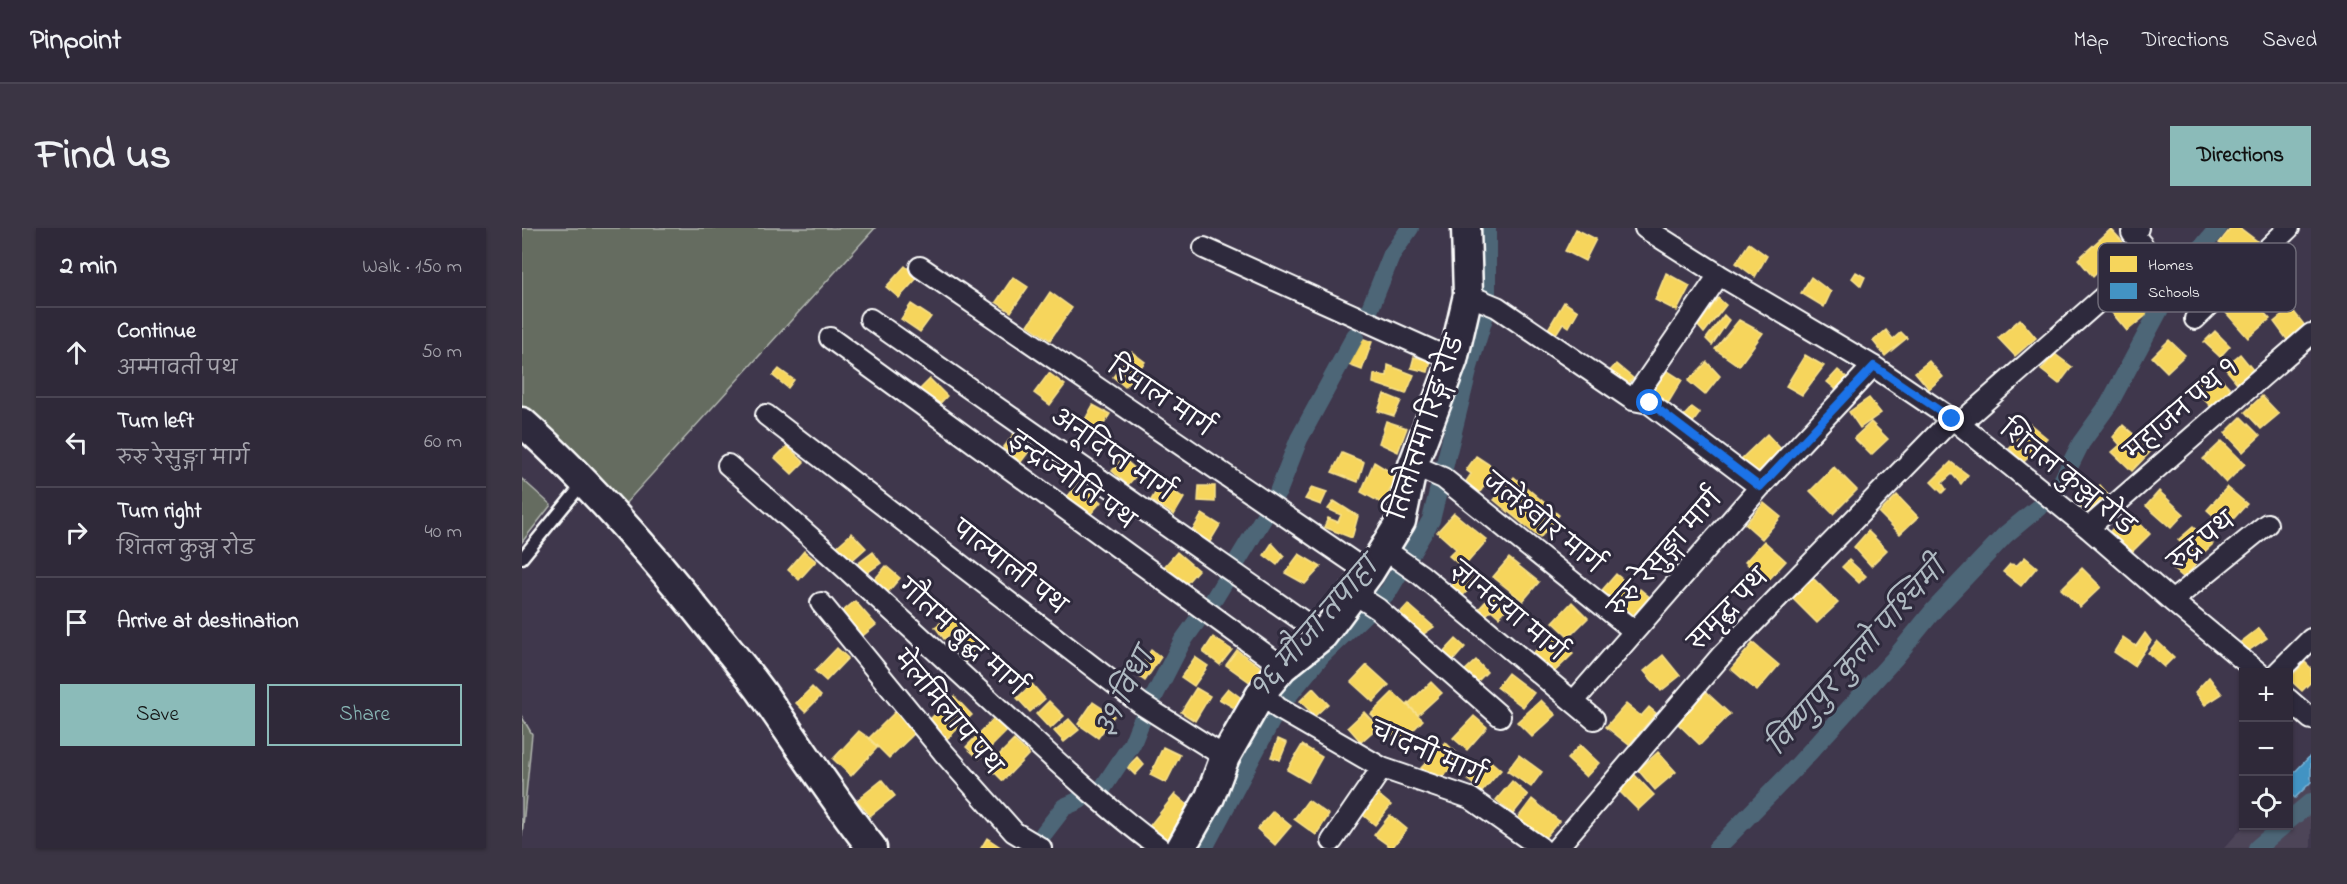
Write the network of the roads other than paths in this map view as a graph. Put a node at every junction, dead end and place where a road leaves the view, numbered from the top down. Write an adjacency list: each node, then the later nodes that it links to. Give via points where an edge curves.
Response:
1 (1466, 228): 10 (street, तिलोत्तमा रिङ्ग रोड)
2 (1645, 228): 9 (street, शितल कुञ्ज रोड)
3 (2289, 228): 6 (street)
4 (2132, 230): 5 (street, समृद्ध पथ)
5 (2141, 243)
6 (2274, 243)
7 (1204, 248): 17 (street)
8 (920, 267): 31 (street, रिमाल मार्ग)
9 (1719, 275): 18 (street, शितल कुञ्ज रोड); 19 (street)
10 (1468, 295): 17 (street, तिलोत्तमा रिङ्ग रोड); 19 (street, via 1497,308)
11 (2098, 300): 22 (street, समृद्ध पथ)
12 (2202, 312): 14 (street)
13 (870, 319): 35 (street, अनूदिप्त मार्ग)
14 (2195, 319)
15 (2311, 334): 28 (street, महाजन पथ १)
16 (830, 338): 37 (street, इन्द्रज्योति पथ)
17 (1453, 360): 24 (street, तिलोत्तमा रिङ्ग रोड)
18 (1874, 366): 22 (street, शितल कुञ्ज रोड); 26 (street, रुरु रेसुङ्गा मार्ग)
19 (1633, 400): 26 (street, via 1650,403)
20 (766, 415): 46 (street, पाल्पाली पथ, via 1149,708)
21 (522, 422): 25 (street)
22 (1955, 422): 28 (street, शितल कुञ्ज रोड); 54 (street, समृद्ध पथ, via 1721,656)
23 (728, 465): 51 (street, गौतम बुद्ध मार्ग, via 812,536 1133,829)
24 (1414, 465): 29 (street, तिलोत्तमा रिङ्ग रोड, via 1401,521); 34 (street, जलेश्वोर मार्ग, via 1443,478)
25 (584, 482): 30 (lane); 49 (street, via 640,542 760,690)
26 (1760, 487): 34 (street, रुरु रेसुङ्गा मार्ग)
27 (2267, 524): 32 (street, रुद्र पथ)
28 (2088, 528): 32 (street, शितल कुञ्ज रोड)
29 (1384, 549): 31 (street, तिलोत्तमा रिङ्ग रोड); 41 (street, ज्ञानदया मार्ग)
30 (522, 558)
31 (1362, 583): 35 (street, तिलोत्तमा रिङ्ग रोड); 43 (street, रिमाल मार्ग, via 1378,609)
32 (2172, 601): 38 (street, शितल कुञ्ज रोड)
33 (821, 603): 50 (street, मेलमिलाप पथ, via 1014,832)
34 (1634, 631): 41 (street, रुरु रेसुङ्गा मार्ग)
35 (1323, 635): 37 (street, तिलोत्तमा रिङ्ग रोड)
36 (2311, 639): 39 (street)
37 (1283, 667): 40 (street, तिलोत्तमा रिङ्ग रोड)
38 (2254, 668)
39 (2281, 668)
40 (1262, 692): 46 (street, तिलोत्तमा रिङ्ग रोड); 47 (street, चादनी मार्ग, via 1278,708)
41 (1574, 701): 44 (street, ज्ञानदया मार्ग)
42 (2293, 703): 45 (street)
43 (1500, 716)
44 (1594, 718)
45 (2311, 719)
46 (1225, 757): 52 (street, तिलोत्तमा रिङ्ग रोड, via 1210,797)
47 (1382, 768): 48 (street); 53 (street, चादनी मार्ग, via 1470,798)
48 (1332, 841)
49 (872, 848)
50 (1041, 848)
51 (1160, 848)
52 (1181, 848)
53 (1540, 848)
54 (1557, 848)

